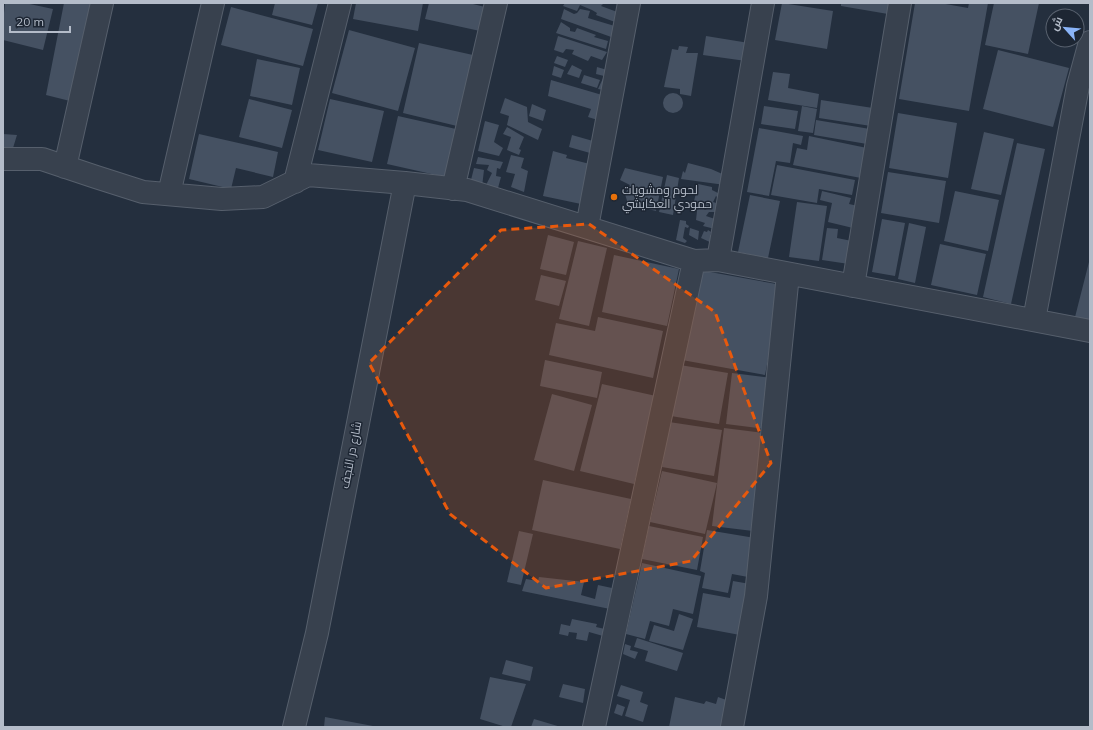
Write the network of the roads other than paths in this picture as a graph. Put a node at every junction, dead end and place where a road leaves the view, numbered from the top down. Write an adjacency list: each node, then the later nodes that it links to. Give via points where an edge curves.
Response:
1 (102, 3): 10 (street)
2 (213, 3): 14 (street)
3 (340, 3): 11 (street)
4 (496, 3): 13 (street)
5 (629, 3): 15 (street)
6 (763, 3): 17 (street)
7 (900, 3): 19 (street)
8 (1090, 42): 20 (street, via 1078,86)
9 (3, 159): 10 (street, via 42,159)
10 (65, 167): 14 (street, via 143,192)
11 (295, 182): 12 (street, via 308,175); 14 (street, via 263,197 222,199)
12 (405, 183): 13 (street); 22 (street, شارع در النجف, via 317,633)
13 (454, 189): 15 (street, via 467,190)
14 (169, 194)
15 (587, 227): 16 (street)
16 (694, 260): 17 (street); 23 (street)
17 (718, 260): 18 (street)
18 (788, 274): 19 (street); 24 (street, via 756,596)
19 (853, 286): 20 (street)
20 (1034, 320): 21 (street)
21 (1090, 331)
22 (294, 727)
23 (594, 727)
24 (732, 727)

